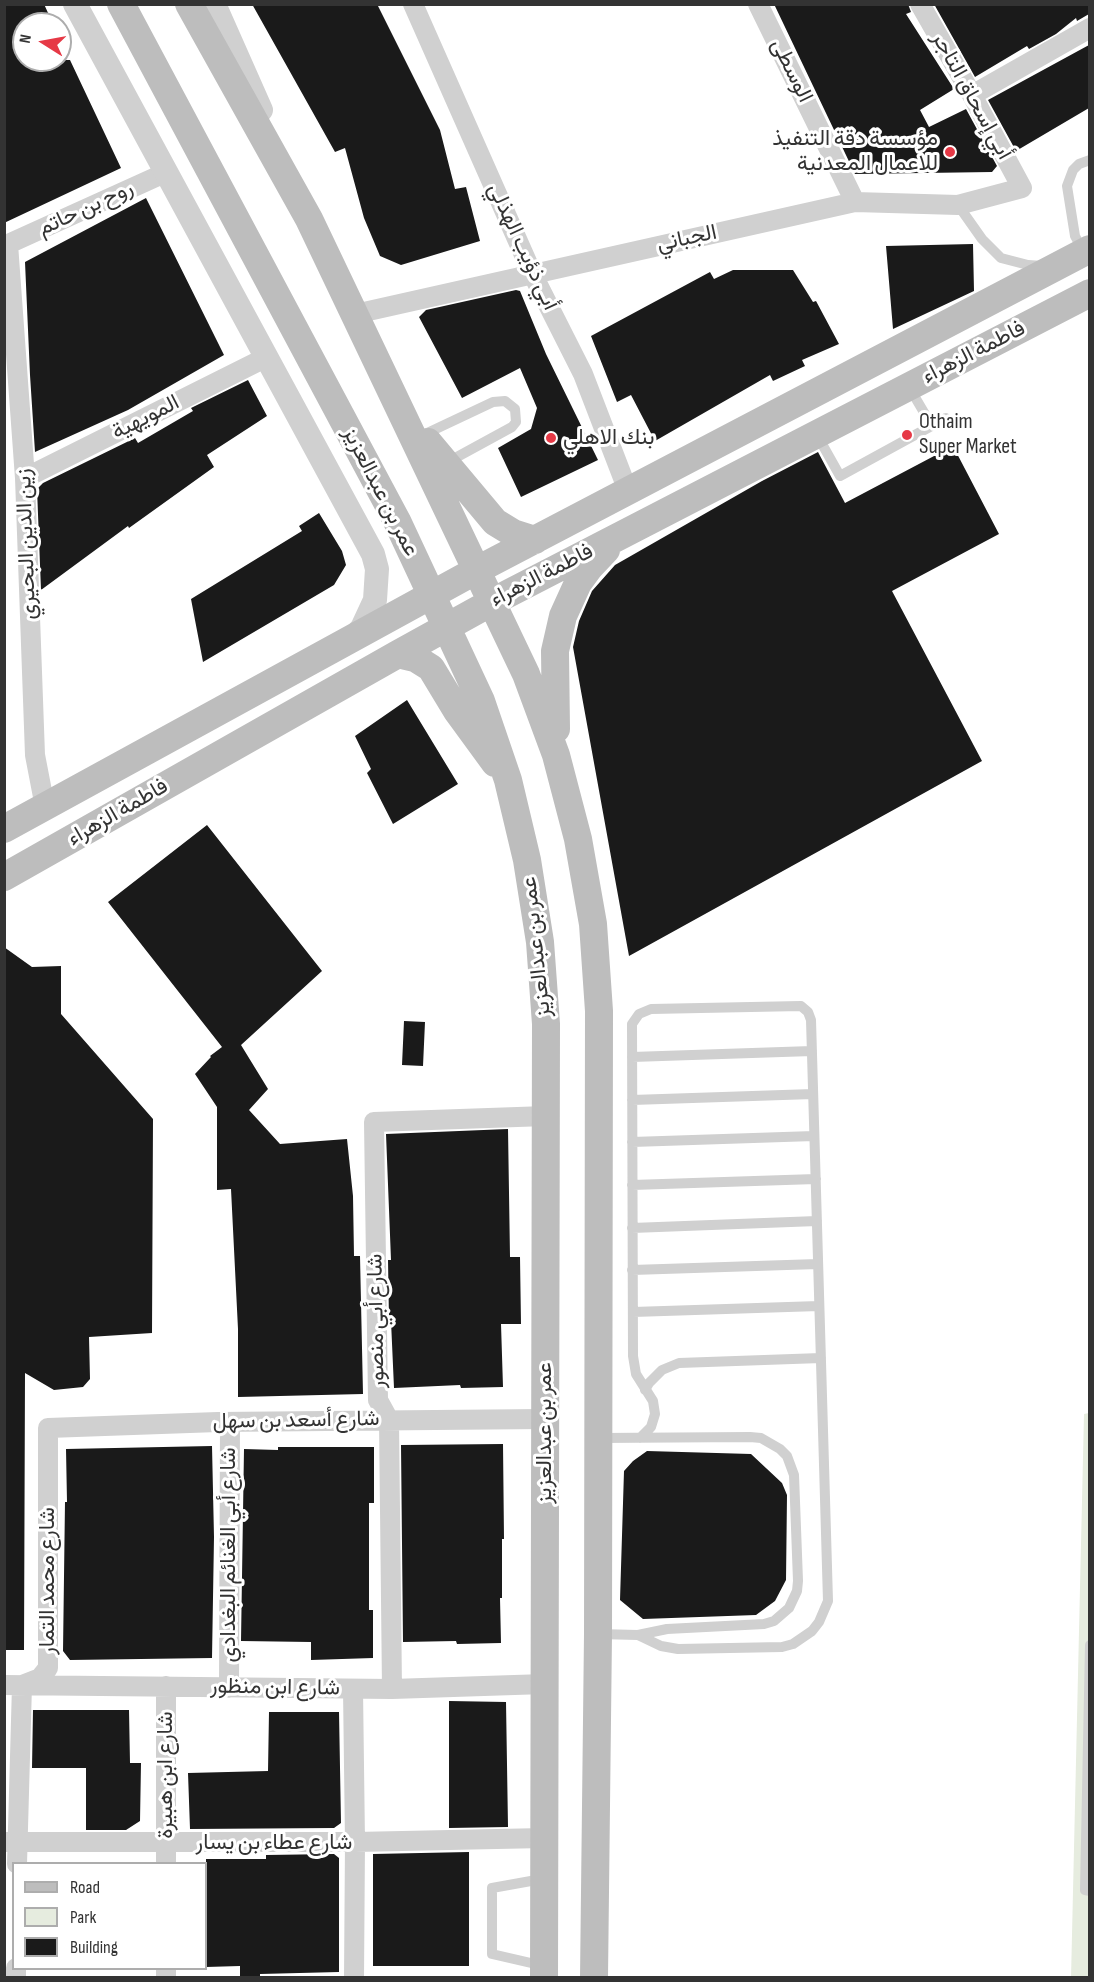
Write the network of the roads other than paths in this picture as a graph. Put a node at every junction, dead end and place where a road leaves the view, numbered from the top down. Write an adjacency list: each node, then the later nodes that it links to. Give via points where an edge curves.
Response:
1 (75, 4): 11 (street, عمر بن عبدالعزيز)
2 (189, 4): 15 (main road)
3 (214, 4): 15 (street)
4 (413, 4): 18 (street, أبي ذؤيب الهذلي)
5 (758, 4): 13 (street, الوسطى)
6 (920, 4): 9 (street, أبي إسحاق التاجر)
7 (121, 7): 34 (main road, عمر بن عبدالعزيز, via 397,521)
8 (1089, 28): 9 (street)
9 (972, 95): 12 (street, أبي إسحاق التاجر)
10 (1089, 160): 17 (lane, via 1073,170 1067,186)
11 (167, 172): 16 (street, روح بن حاتم); 21 (street, عمر بن عبدالعزيز)
12 (1022, 188): 14 (street, الجباني)
13 (855, 202): 14 (street, الجباني); 18 (street, الجباني)
14 (958, 205): 17 (lane, via 1001,258 1028,265)
15 (309, 219): 20 (main road)
16 (6, 245): 29 (street, زين الدين البحيري)
17 (1079, 256): 30 (main road)
18 (532, 273): 20 (street, الجباني); 30 (street, أبي ذؤيب الهذلي, via 583,374)
19 (1089, 293): 22 (main road, فاطمة الزهراء)
20 (355, 314): 23 (main road)
21 (267, 357): 29 (street, المويهية); 37 (street, عمر بن عبدالعزيز, via 374,554 375,600)
22 (909, 387): 25 (lane); 26 (main road, فاطمة الزهراء)
23 (401, 410): 27 (main road); 33 (main road)
24 (946, 418): 25 (lane)
25 (932, 426): 26 (lane, via 840,476)
26 (817, 434): 31 (main road, فاطمة الزهراء)
27 (422, 435): 28 (main road); 28 (lane, via 499,400 515,409 516,422 512,427)
28 (445, 463): 32 (main road, via 495,522)
29 (25, 478): 41 (street, زين الدين البحيري, via 34,755)
30 (628, 491): 32 (main road)
31 (618, 537): 35 (main road, فاطمة الزهراء); 39 (main road, via 589,568 563,616 554,669)
32 (535, 540): 33 (main road)
33 (477, 570): 34 (main road); 35 (main road)
34 (432, 595): 36 (main road, عمر بن عبدالعزيز); 37 (main road)
35 (492, 602): 36 (main road, فاطمة الزهراء); 39 (main road, via 526,674)
36 (447, 627): 38 (main road, فاطمة الزهراء); 40 (main road, عمر بن عبدالعزيز, via 481,701)
37 (352, 640): 41 (main road)
38 (398, 654): 40 (main road, via 415,658 430,668 461,718); 43 (main road, فاطمة الزهراء)
39 (556, 755): 65 (main road, via 578,839 597,967)
40 (508, 780): 48 (main road, عمر بن عبدالعزيز, via 527,860 540,942 546,1024)
41 (45, 807): 42 (main road)
42 (4, 829)
43 (4, 877)
44 (812, 1051): 45 (lane); 45 (lane, via 810,1016 797,1005 651,1009 639,1014 632,1024); 46 (lane)
45 (632, 1057): 47 (lane)
46 (813, 1094): 47 (lane); 49 (lane)
47 (632, 1100): 50 (lane)
48 (546, 1116): 61 (main road, عمر بن عبدالعزيز); 62 (street, شارع أبي منصور, via 374,1122 378,1400)
49 (814, 1136): 50 (lane); 51 (lane)
50 (632, 1142): 52 (lane)
51 (816, 1179): 52 (lane); 53 (lane)
52 (632, 1185): 54 (lane)
53 (817, 1221): 54 (lane); 55 (lane)
54 (632, 1228): 56 (lane)
55 (818, 1264): 56 (lane); 57 (lane)
56 (632, 1270): 58 (lane)
57 (819, 1306): 58 (lane); 59 (lane)
58 (633, 1312): 60 (lane, via 634,1365)
59 (821, 1358): 60 (lane, via 679,1363 662,1370); 68 (lane, via 828,1601 819,1622 803,1638 782,1647 678,1649)
60 (645, 1390): 66 (lane, via 653,1401 655,1414 651,1427)
61 (544, 1419): 62 (street, شارع أسعد بن سهل); 70 (main road, عمر بن عبدالعزيز)
62 (389, 1420): 63 (street, شارع أسعد بن سهل); 75 (street, شارع أبي منصور)
63 (230, 1422): 64 (street, شارع أسعد بن سهل); 73 (street, شارع أبي الغنائم البغدادي)
64 (48, 1428): 71 (street, شارع محمد التمار, via 48,1668 40,1678)
65 (598, 1438): 66 (lane); 67 (main road)
66 (640, 1438): 68 (lane, via 750,1437 780,1449 794,1475 798,1581 794,1600 774,1621)
67 (598, 1634): 68 (lane); 89 (main road)
68 (638, 1635)
69 (1089, 1645): 76 (lane)
70 (545, 1684): 75 (street, شارع ابن منظور); 79 (main road, عمر بن عبدالعزيز)
71 (13, 1685): 72 (street, شارع ابن منظور); 80 (street, شارع محمد التمار)
72 (166, 1686): 73 (street, شارع ابن منظور); 82 (street, شارع ابن هبيرة)
73 (229, 1688): 74 (street, شارع ابن منظور)
74 (353, 1689): 75 (street, شارع ابن منظور); 81 (street)
75 (392, 1689)
76 (1089, 1711): 77 (lane)
77 (1089, 1757): 78 (lane)
78 (1089, 1813): 86 (lane, via 1085,1890)
79 (544, 1838): 81 (street, شارع عطاء بن يسار); 85 (main road, عمر بن عبدالعزيز)
80 (11, 1842): 82 (street, شارع عطاء بن يسار); 83 (street, شارع محمد التمار)
81 (355, 1842): 82 (street, شارع عطاء بن يسار); 88 (street)
82 (166, 1843): 84 (street, شارع ابن هبيرة)
83 (17, 1862)
84 (166, 1862)
85 (544, 1879): 87 (main road, عمر بن عبدالعزيز); 87 (lane, via 492,1888 492,1954)
86 (1089, 1891)
87 (544, 1972)
88 (354, 1977)
89 (594, 1977)

